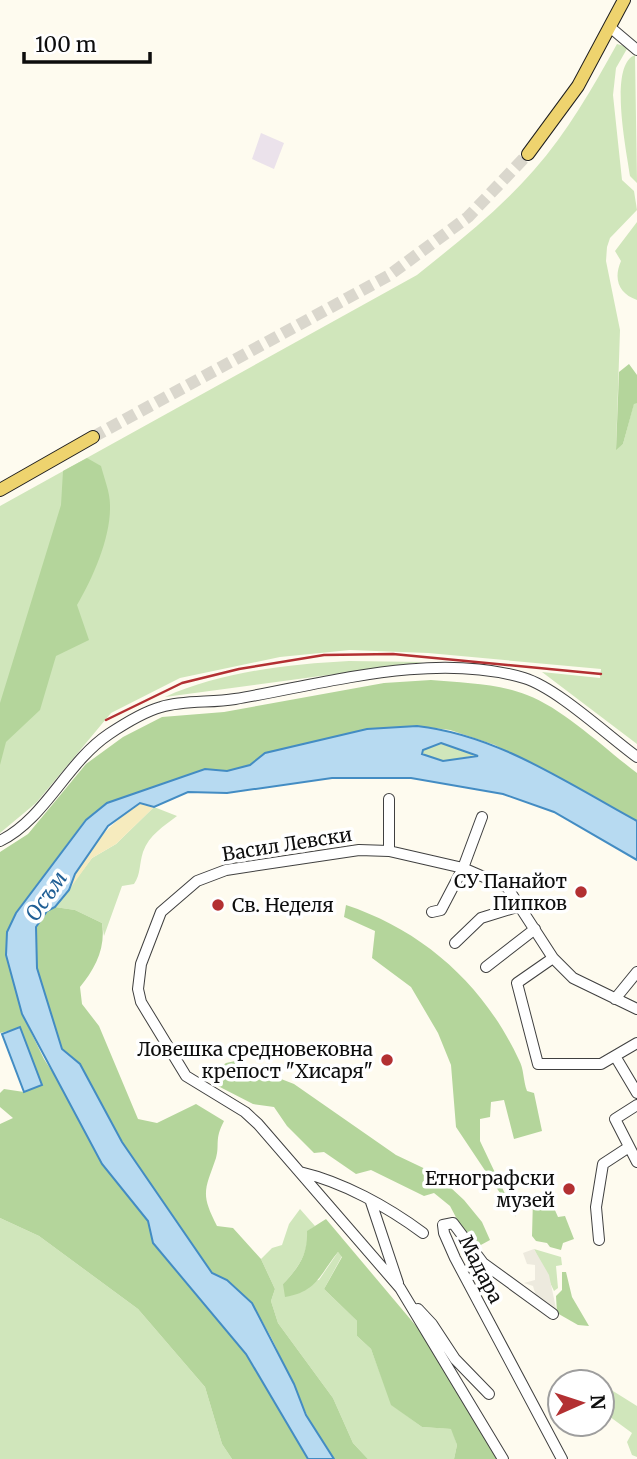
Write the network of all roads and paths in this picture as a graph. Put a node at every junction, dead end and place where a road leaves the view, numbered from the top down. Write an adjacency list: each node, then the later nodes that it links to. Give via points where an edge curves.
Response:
1 (623, 2): 2 (main road)
2 (611, 28): 3 (street); 4 (main road, via 578,86)
3 (637, 50)
4 (528, 155)
5 (93, 437): 6 (main road)
6 (0, 490)
7 (637, 757): 10 (street, via 554,695 523,678 430,669 383,672 219,702 169,705 149,712 109,734 82,756 23,826)
8 (389, 799): 11 (street)
9 (482, 817): 12 (street)
10 (0, 841)
11 (389, 851): 12 (street, Васил Левски); 28 (street, Васил Левски, via 317,854 226,870 197,881 161,912 137,977 141,1002 186,1076 245,1112)
12 (463, 867): 13 (street, Васил Левски, via 507,887); 14 (street, via 441,910)
13 (520, 906): 15 (street, Васил Левски); 16 (street, via 481,918)
14 (432, 912)
15 (535, 929): 17 (street, Васил Левски); 18 (street)
16 (455, 943)
17 (553, 958): 20 (street, Васил Левски, via 573,978); 23 (street, via 517,983 538,1064 601,1064)
18 (486, 967)
19 (637, 972): 20 (street)
20 (615, 999): 21 (street, Васил Левски)
21 (637, 1009)
22 (637, 1043): 23 (street)
23 (615, 1056): 24 (street)
24 (637, 1093)
25 (637, 1105): 26 (street, via 615,1119)
26 (629, 1147): 27 (street); 31 (street, via 603,1164 596,1207)
27 (637, 1160)
28 (300, 1172): 29 (street, via 327,1179); 32 (street, Васил Левски)
29 (371, 1202): 30 (street); 32 (street)
30 (424, 1233)
31 (599, 1240)
32 (400, 1288): 34 (street); 35 (street, Васил Левски)
33 (553, 1314): 36 (street, Мадара, via 482,1263 453,1223 443,1225 443,1233)
34 (489, 1395)
35 (503, 1459)
36 (562, 1459)

